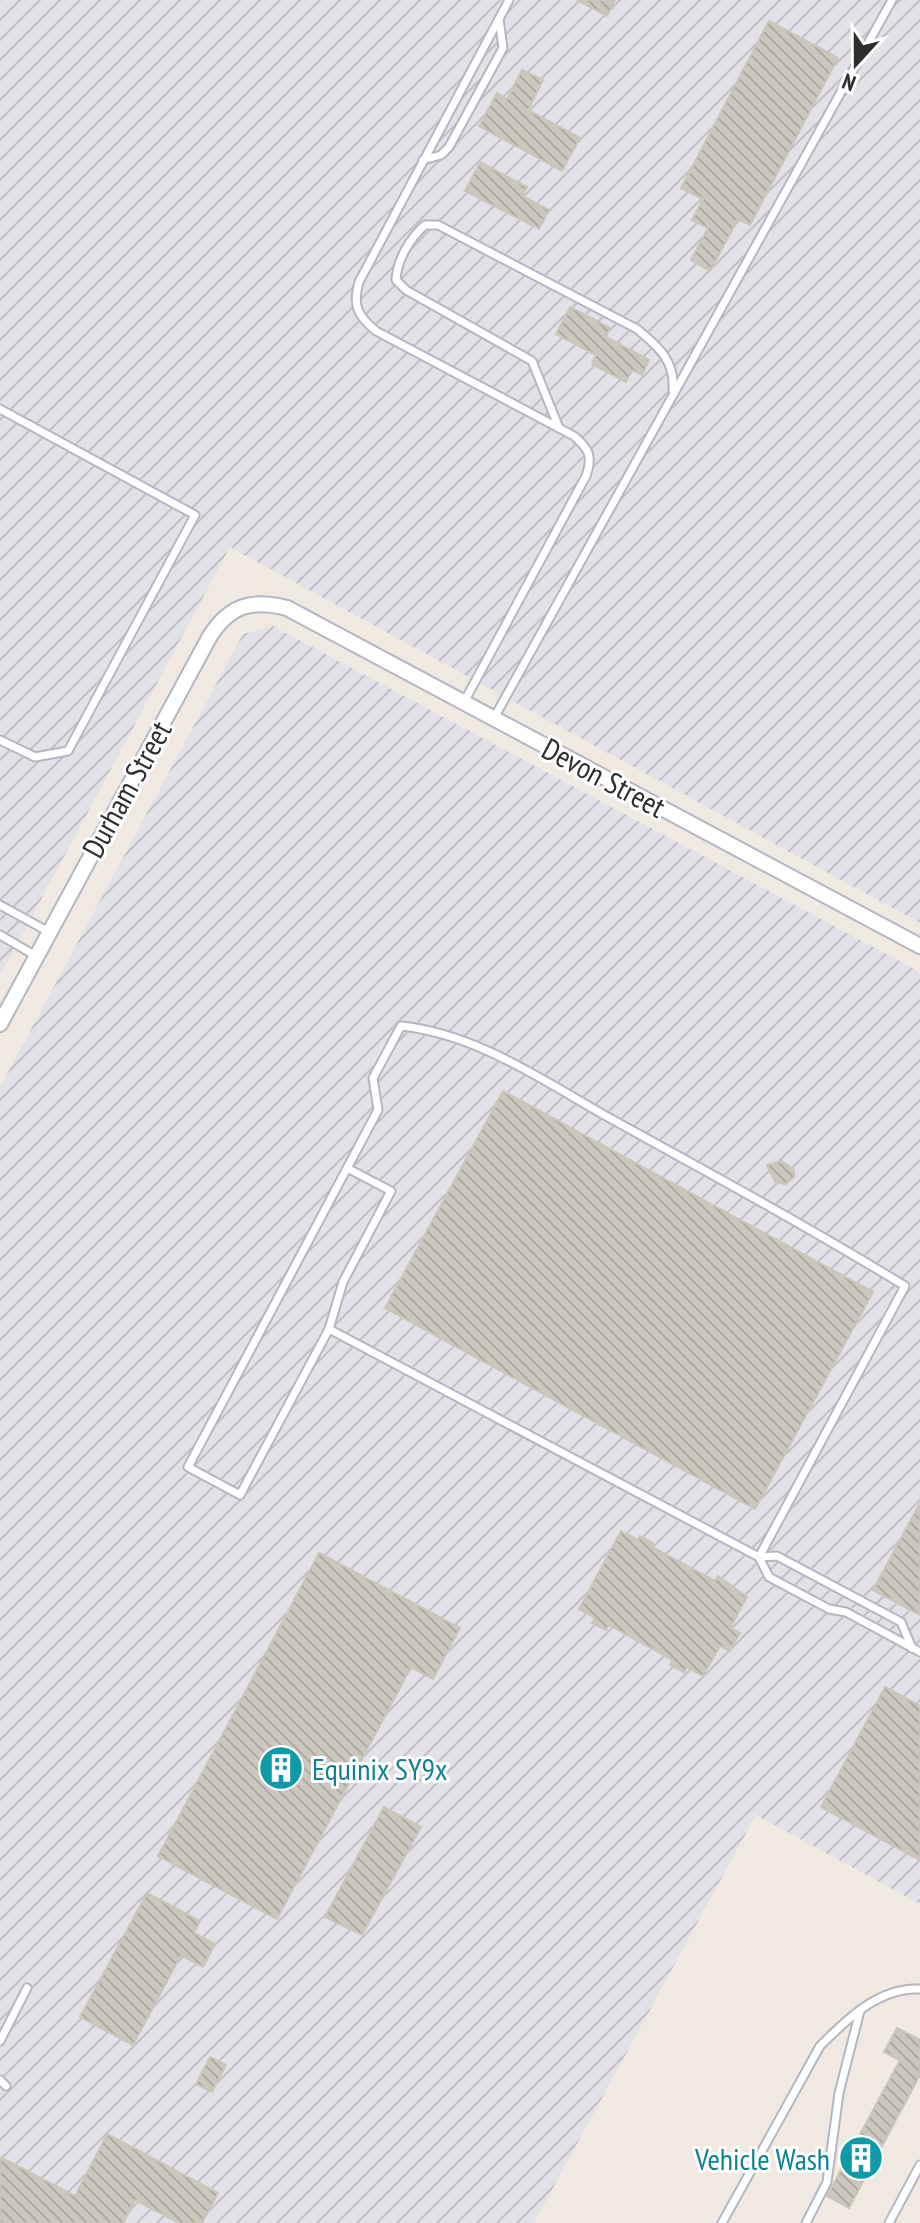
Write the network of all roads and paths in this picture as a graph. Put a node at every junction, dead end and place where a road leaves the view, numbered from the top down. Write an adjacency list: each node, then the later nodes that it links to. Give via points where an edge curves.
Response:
1 (509, 0): 3 (lane)
2 (892, 0): 5 (lane)
3 (499, 19): 4 (lane); 4 (lane, via 503,48 449,147)
4 (423, 160): 7 (lane, via 359,282 356,310 376,331)
5 (673, 395): 7 (lane, via 671,364 637,329 438,225 425,225 414,234 396,268 396,280 532,361); 10 (lane)
6 (0, 409): 11 (lane, via 195,515 68,751 35,757)
7 (559, 428): 9 (lane, via 588,448 591,462)
8 (287, 608): 9 (street, Devon Street); 13 (street, Durham Street, via 265,602 241,605 222,617)
9 (464, 702): 10 (street, Devon Street)
10 (494, 718): 15 (street, Devon Street)
11 (0, 740)
12 (0, 905): 13 (lane)
13 (49, 932): 16 (street, Durham Street)
14 (0, 935): 16 (lane)
15 (920, 946)
16 (36, 956): 17 (street, Durham Street)
17 (0, 1024)
18 (347, 1168): 19 (lane, via 391,1191 343,1282); 19 (lane, via 188,1467 240,1495); 20 (lane, via 378,1110 373,1078 401,1026 430,1029 505,1060 905,1286)
19 (329, 1329): 20 (lane)
20 (759, 1557): 21 (lane, via 769,1577); 21 (lane, via 777,1556 901,1622)
21 (916, 1650)
22 (27, 1988): 25 (lane)
23 (920, 1989): 24 (lane, via 882,1996)
24 (860, 2011): 27 (lane, via 820,2046 805,2068); 28 (lane, via 839,2093 827,2182)
25 (0, 2041)
26 (920, 2165): 29 (lane)
27 (722, 2223)
28 (806, 2223)
29 (889, 2223)

